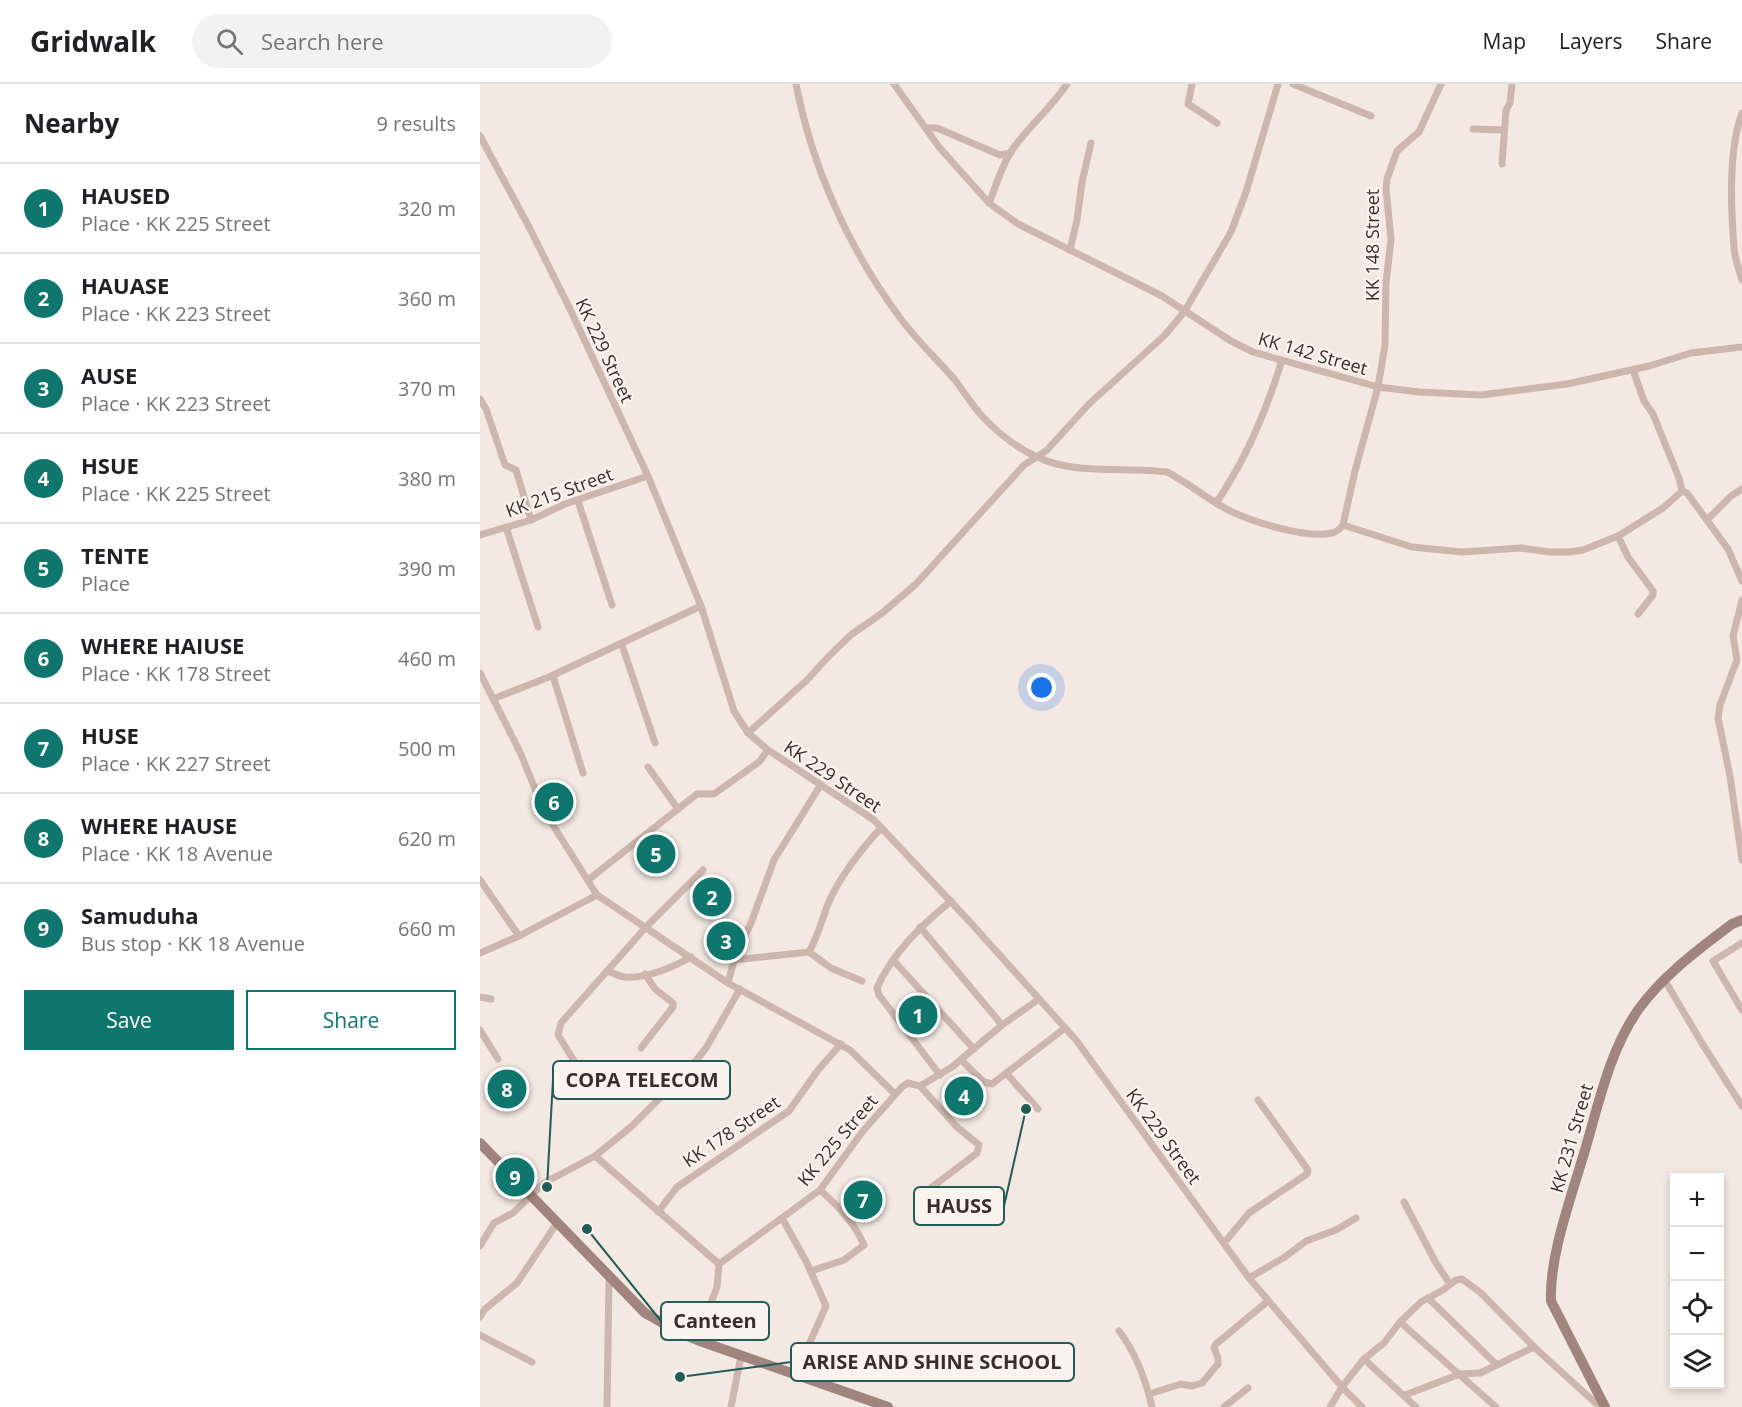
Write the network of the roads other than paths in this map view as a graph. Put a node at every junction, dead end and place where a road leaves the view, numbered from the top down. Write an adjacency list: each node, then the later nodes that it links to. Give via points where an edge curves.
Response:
1 (796, 84): 28 (street, via 828,190 873,279 898,317 982,416)
2 (894, 84): 12 (street, KK 142 Street)
3 (1067, 84): 17 (street)
4 (1192, 84): 11 (street, via 1188,104)
5 (1278, 84): 22 (street, via 1239,213)
6 (1293, 84): 10 (street)
7 (1441, 84): 26 (street, KK 148 Street, via 1419,132 1397,151 1387,180 1391,238 1387,325)
8 (1512, 84): 14 (street)
9 (1742, 113): 21 (street, via 1734,154 1733,192 1734,249)
10 (1371, 117)
11 (1216, 123)
12 (927, 128): 17 (street, via 937,128 1000,155); 19 (street, KK 142 Street)
13 (1473, 129): 14 (street)
14 (1504, 130): 18 (street)
15 (480, 136): 29 (street, KK 229 Street, via 559,287)
16 (1091, 143): 20 (street)
17 (1011, 153): 19 (street)
18 (1502, 164)
19 (989, 203): 20 (street, KK 142 Street, via 1018,224)
20 (1070, 250): 22 (street, KK 142 Street, via 1162,296)
21 (1742, 280)
22 (1184, 312): 24 (street, KK 142 Street, via 1241,347); 28 (street)
23 (1742, 347): 25 (street, KK 142 Street, via 1690,353)
24 (1282, 360): 26 (street, KK 142 Street); 33 (street, via 1263,415)
25 (1633, 370): 26 (street, KK 142 Street, via 1567,384 1481,395); 31 (street)
26 (1378, 387): 36 (street, KK 148 Street)
27 (480, 399): 34 (street, via 506,465 516,470)
28 (1037, 458): 33 (street, via 1065,466 1167,472); 50 (street, via 1024,465 916,584 852,634)
29 (648, 476): 32 (street, KK 215 Street); 43 (street, KK 229 Street)
30 (1742, 489): 35 (street)
31 (1682, 491): 35 (street); 39 (street)
32 (578, 501): 34 (street, KK 215 Street); 42 (street)
33 (1216, 503): 36 (street, via 1263,524 1304,533 1334,533)
34 (531, 520): 37 (street, KK 215 Street)
35 (1707, 520): 40 (street, via 1728,549)
36 (1343, 525): 39 (street, via 1412,547 1462,552 1521,548 1569,552)
37 (506, 527): 38 (street, KK 215 Street); 45 (street)
38 (480, 535)
39 (1618, 536): 44 (street, via 1653,591)
40 (1742, 581)
41 (1742, 600): 58 (street, via 1733,636 1737,660 1718,718)
42 (612, 605)
43 (701, 606): 46 (street); 50 (street, KK 229 Street, via 734,711)
44 (1638, 614)
45 (538, 627)
46 (622, 645): 48 (street); 51 (street)
47 (480, 673): 49 (street)
48 (553, 676): 49 (street); 54 (street)
49 (493, 699): 61 (street, via 544,811)
50 (748, 733): 52 (street, KK 229 Street)
51 (655, 743)
52 (768, 750): 55 (street, KK 229 Street); 56 (street, via 759,762 714,794 697,794)
53 (648, 767): 56 (street)
54 (583, 773)
55 (820, 786): 57 (street, KK 229 Street); 72 (street, via 774,860)
56 (678, 809): 61 (street)
57 (881, 828): 63 (street, KK 229 Street); 69 (street, via 858,855 828,903)
58 (1742, 860)
59 (703, 870): 65 (street)
60 (480, 880): 67 (street)
61 (588, 880): 62 (street)
62 (597, 895): 65 (street); 67 (street)
63 (951, 901): 66 (street); 82 (street, KK 229 Street)
64 (1742, 920): 76 (main road, KK 231 Street)
65 (646, 927): 71 (street); 74 (street)
66 (920, 927): 73 (street); 84 (street)
67 (519, 936): 70 (street)
68 (1742, 942): 83 (street, via 1713,961)
69 (809, 952): 72 (street); 77 (street, via 831,968)
70 (480, 953)
71 (691, 957): 75 (street); 78 (street)
72 (734, 960): 78 (street)
73 (894, 961): 89 (street); 93 (street, via 877,988 879,995)
74 (607, 970): 75 (street, via 628,978); 95 (street, via 558,1030)
75 (645, 974): 88 (street, via 673,1006)
76 (1665, 979): 98 (street); 145 (main road, KK 231 Street, via 1636,1013 1610,1063 1556,1255 1551,1301)
77 (862, 981)
78 (728, 983): 79 (street)
79 (740, 989): 87 (street); 101 (street, via 691,1067 632,1126)
80 (480, 997): 81 (street)
81 (491, 999)
82 (1039, 999): 84 (street, KK 225 Street); 85 (street, KK 229 Street)
83 (1742, 1010)
84 (1002, 1025): 89 (street, KK 225 Street)
85 (1065, 1028): 92 (street); 110 (street, KK 229 Street)
86 (480, 1030): 90 (street)
87 (841, 1044): 96 (street); 106 (street, KK 178 Street, via 789,1111 677,1186)
88 (641, 1048)
89 (974, 1049): 91 (street, KK 225 Street)
90 (498, 1059)
91 (961, 1060): 92 (street, via 988,1083); 93 (street, KK 225 Street)
92 (1006, 1072): 99 (street)
93 (940, 1075): 94 (street, KK 225 Street)
94 (920, 1086): 96 (street, KK 225 Street, via 908,1083); 102 (street, via 979,1145 977,1153)
95 (595, 1094)
96 (895, 1094): 103 (street, KK 225 Street)
97 (1258, 1100): 110 (street, via 1308,1170 1249,1213)
98 (1742, 1106)
99 (1038, 1109)
100 (480, 1143): 104 (main road)
101 (595, 1156): 104 (street, via 544,1183); 106 (street)
102 (932, 1186)
103 (820, 1190): 107 (street, KK 225 Street); 113 (street, via 845,1213 864,1245 844,1260)
104 (531, 1196): 109 (main road); 111 (street, via 513,1213 494,1223)
105 (1404, 1202): 116 (street)
106 (658, 1212): 112 (street)
107 (782, 1218): 112 (street, KK 225 Street); 113 (street)
108 (1356, 1218): 115 (street, via 1306,1241)
109 (556, 1223): 114 (main road); 119 (street, via 517,1283)
110 (1224, 1243): 115 (street, KK 229 Street)
111 (480, 1246)
112 (719, 1264): 123 (street, via 717,1287)
113 (811, 1271): 130 (street, via 826,1309)
114 (609, 1278): 123 (main road, via 645,1313); 135 (street)
115 (1249, 1278): 118 (street, KK 229 Street)
116 (1450, 1284): 117 (street); 124 (street, via 1467,1281)
117 (1428, 1298): 120 (street); 128 (street)
118 (1268, 1301): 131 (street, KK 229 Street); 133 (street, via 1216,1344 1218,1364 1203,1383 1181,1384)
119 (480, 1317)
120 (1401, 1322): 126 (street); 129 (street)
121 (1119, 1331): 133 (street)
122 (480, 1335): 127 (street)
123 (697, 1340): 125 (main road)
124 (1534, 1347): 128 (street); 144 (street)
125 (741, 1356): 130 (main road); 136 (street)
126 (1364, 1359): 131 (street); 134 (street)
127 (532, 1362)
128 (1497, 1365): 129 (street, via 1480,1373)
129 (1460, 1374): 134 (street); 143 (street)
130 (795, 1376): 137 (main road)
131 (1342, 1387): 140 (street); 141 (street, KK 229 Street)
132 (1248, 1388): 139 (street)
133 (1149, 1394): 138 (street)
134 (1405, 1395): 142 (street)
135 (607, 1407)
136 (731, 1407)
137 (888, 1407)
138 (1152, 1407)
139 (1224, 1407)
140 (1330, 1407)
141 (1362, 1407)
142 (1416, 1407)
143 (1496, 1407)
144 (1600, 1407)
145 (1605, 1407)

